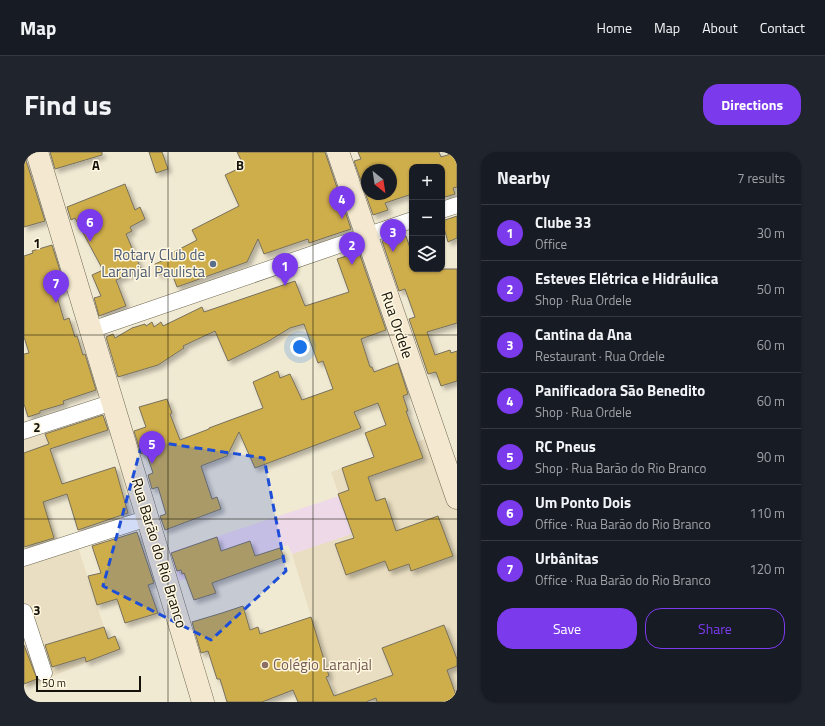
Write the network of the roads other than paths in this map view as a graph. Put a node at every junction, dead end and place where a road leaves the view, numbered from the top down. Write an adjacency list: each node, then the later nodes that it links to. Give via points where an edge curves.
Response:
1 (37, 152): 7 (main road, Rua Barão do Rio Branco)
2 (338, 152): 6 (main road, Rua Ordele)
3 (457, 205): 4 (street)
4 (445, 209)
5 (409, 221): 6 (street)
6 (366, 236): 7 (street); 10 (main road, Rua Ordele)
7 (91, 330): 8 (main road, Rua Barão do Rio Branco)
8 (113, 402): 9 (street); 11 (main road, Rua Barão do Rio Branco)
9 (24, 431)
10 (457, 498)
11 (148, 518): 12 (street); 15 (main road, Rua Barão do Rio Branco)
12 (24, 558)
13 (24, 612): 14 (street)
14 (44, 673)
15 (203, 702)

